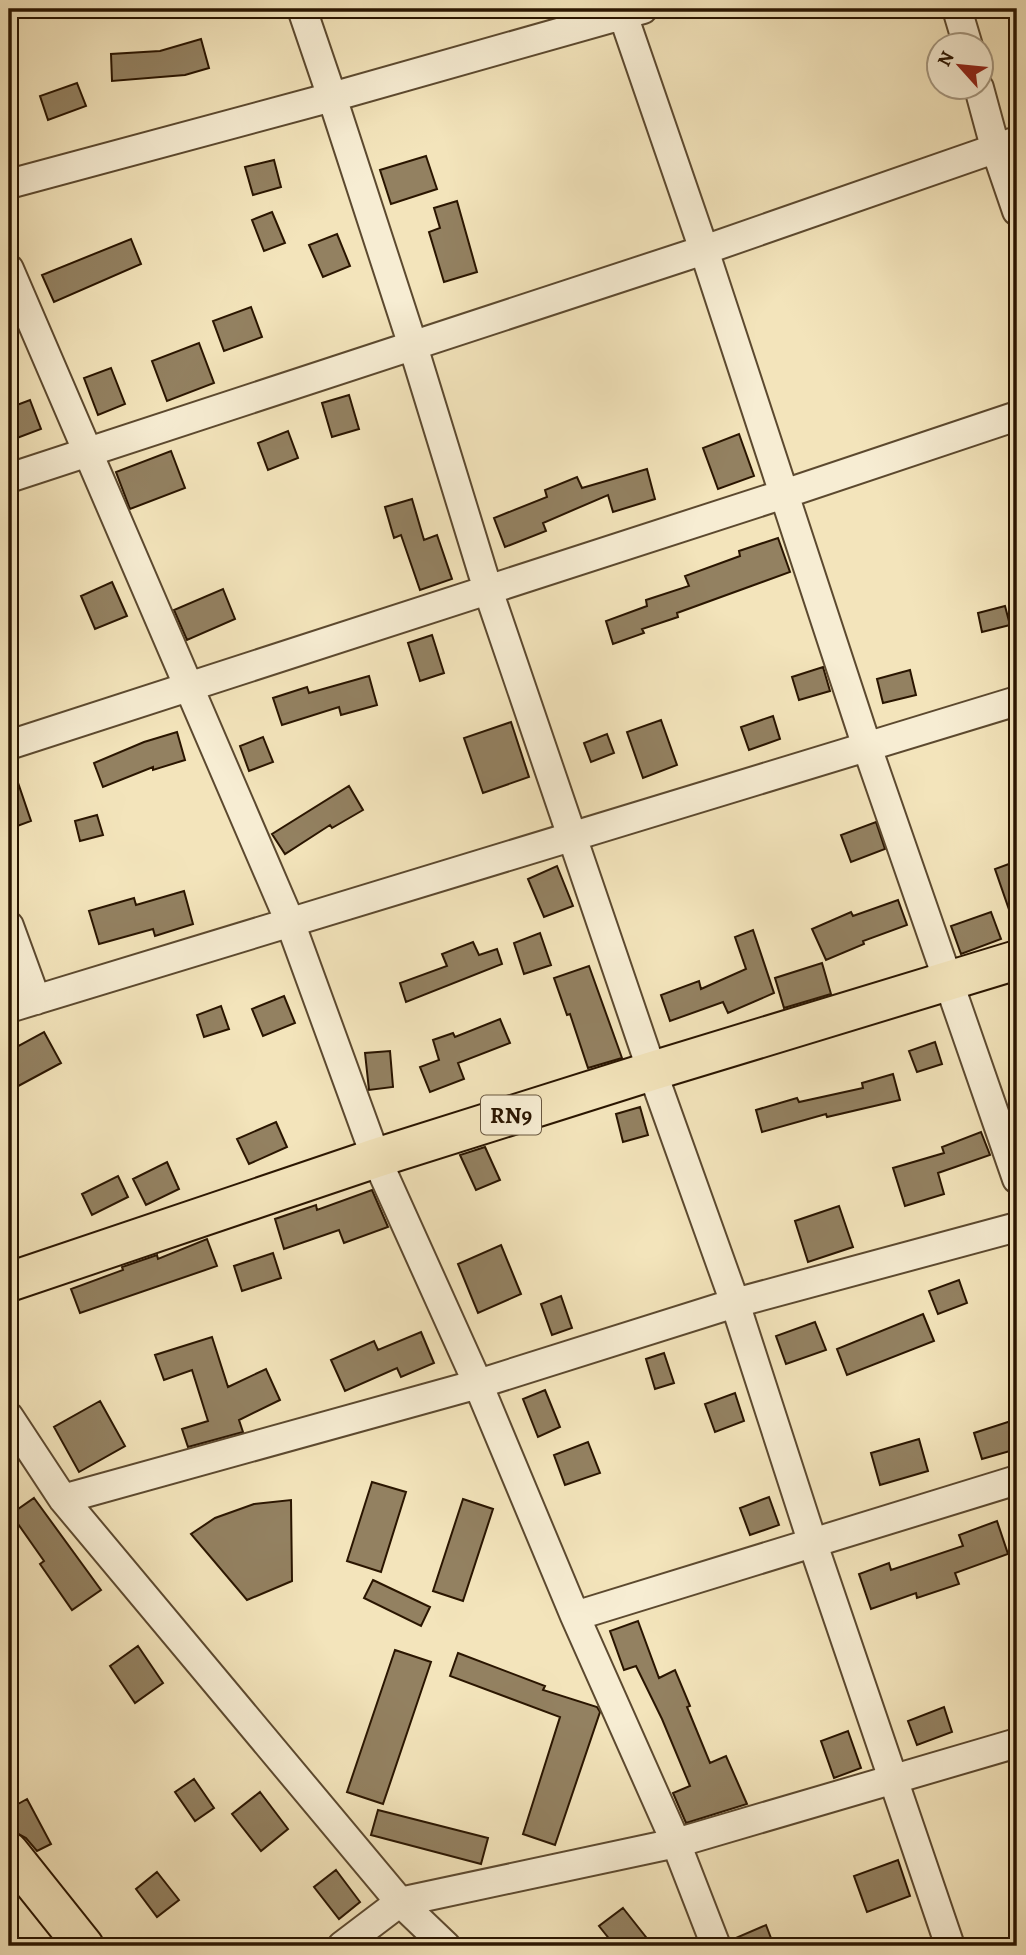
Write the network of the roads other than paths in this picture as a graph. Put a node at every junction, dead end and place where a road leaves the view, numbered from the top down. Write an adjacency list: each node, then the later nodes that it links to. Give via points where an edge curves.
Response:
1 (302, 9): 5 (street)
2 (957, 9): 4 (street)
3 (629, 11): 5 (street); 10 (street)
4 (964, 32)
5 (332, 97): 8 (street); 12 (street)
6 (986, 102): 7 (street)
7 (1006, 144): 9 (street); 10 (street)
8 (9, 184)
9 (1017, 211)
10 (704, 250): 12 (street); 16 (street)
11 (9, 269): 14 (street)
12 (413, 346): 14 (street); 17 (street)
13 (1017, 416): 16 (street)
14 (88, 452): 15 (street); 18 (street)
15 (9, 478)
16 (784, 494): 17 (street); 21 (street)
17 (488, 590): 18 (street); 22 (street)
18 (188, 686): 20 (street); 23 (street)
19 (1017, 701): 21 (street)
20 (9, 745)
21 (867, 747): 22 (street); 26 (street)
22 (574, 836): 23 (street); 29 (street)
23 (290, 922): 27 (street); 30 (street)
24 (9, 926): 27 (street)
25 (1017, 960): 26 (main road, RN9)
26 (950, 981): 29 (main road, RN9); 31 (street)
27 (36, 1000): 28 (street)
28 (9, 1008)
29 (652, 1071): 30 (main road, RN9); 34 (street)
30 (376, 1158): 33 (main road, RN9); 35 (street)
31 (1017, 1179)
32 (1017, 1227): 34 (street)
33 (9, 1282)
34 (735, 1303): 35 (street); 39 (street)
35 (478, 1384): 38 (street); 40 (street)
36 (9, 1417): 38 (street)
37 (1017, 1480): 39 (street)
38 (63, 1499): 45 (street)
39 (813, 1544): 40 (street); 42 (street)
40 (575, 1616): 43 (street)
41 (1017, 1743): 42 (street)
42 (894, 1779): 43 (street); 50 (street)
43 (676, 1843): 45 (street); 49 (street)
44 (9, 1852): 46 (main road)
45 (400, 1902): 47 (street); 48 (street)
46 (84, 1946)
47 (342, 1946)
48 (446, 1946)
49 (716, 1946)
50 (950, 1946)

